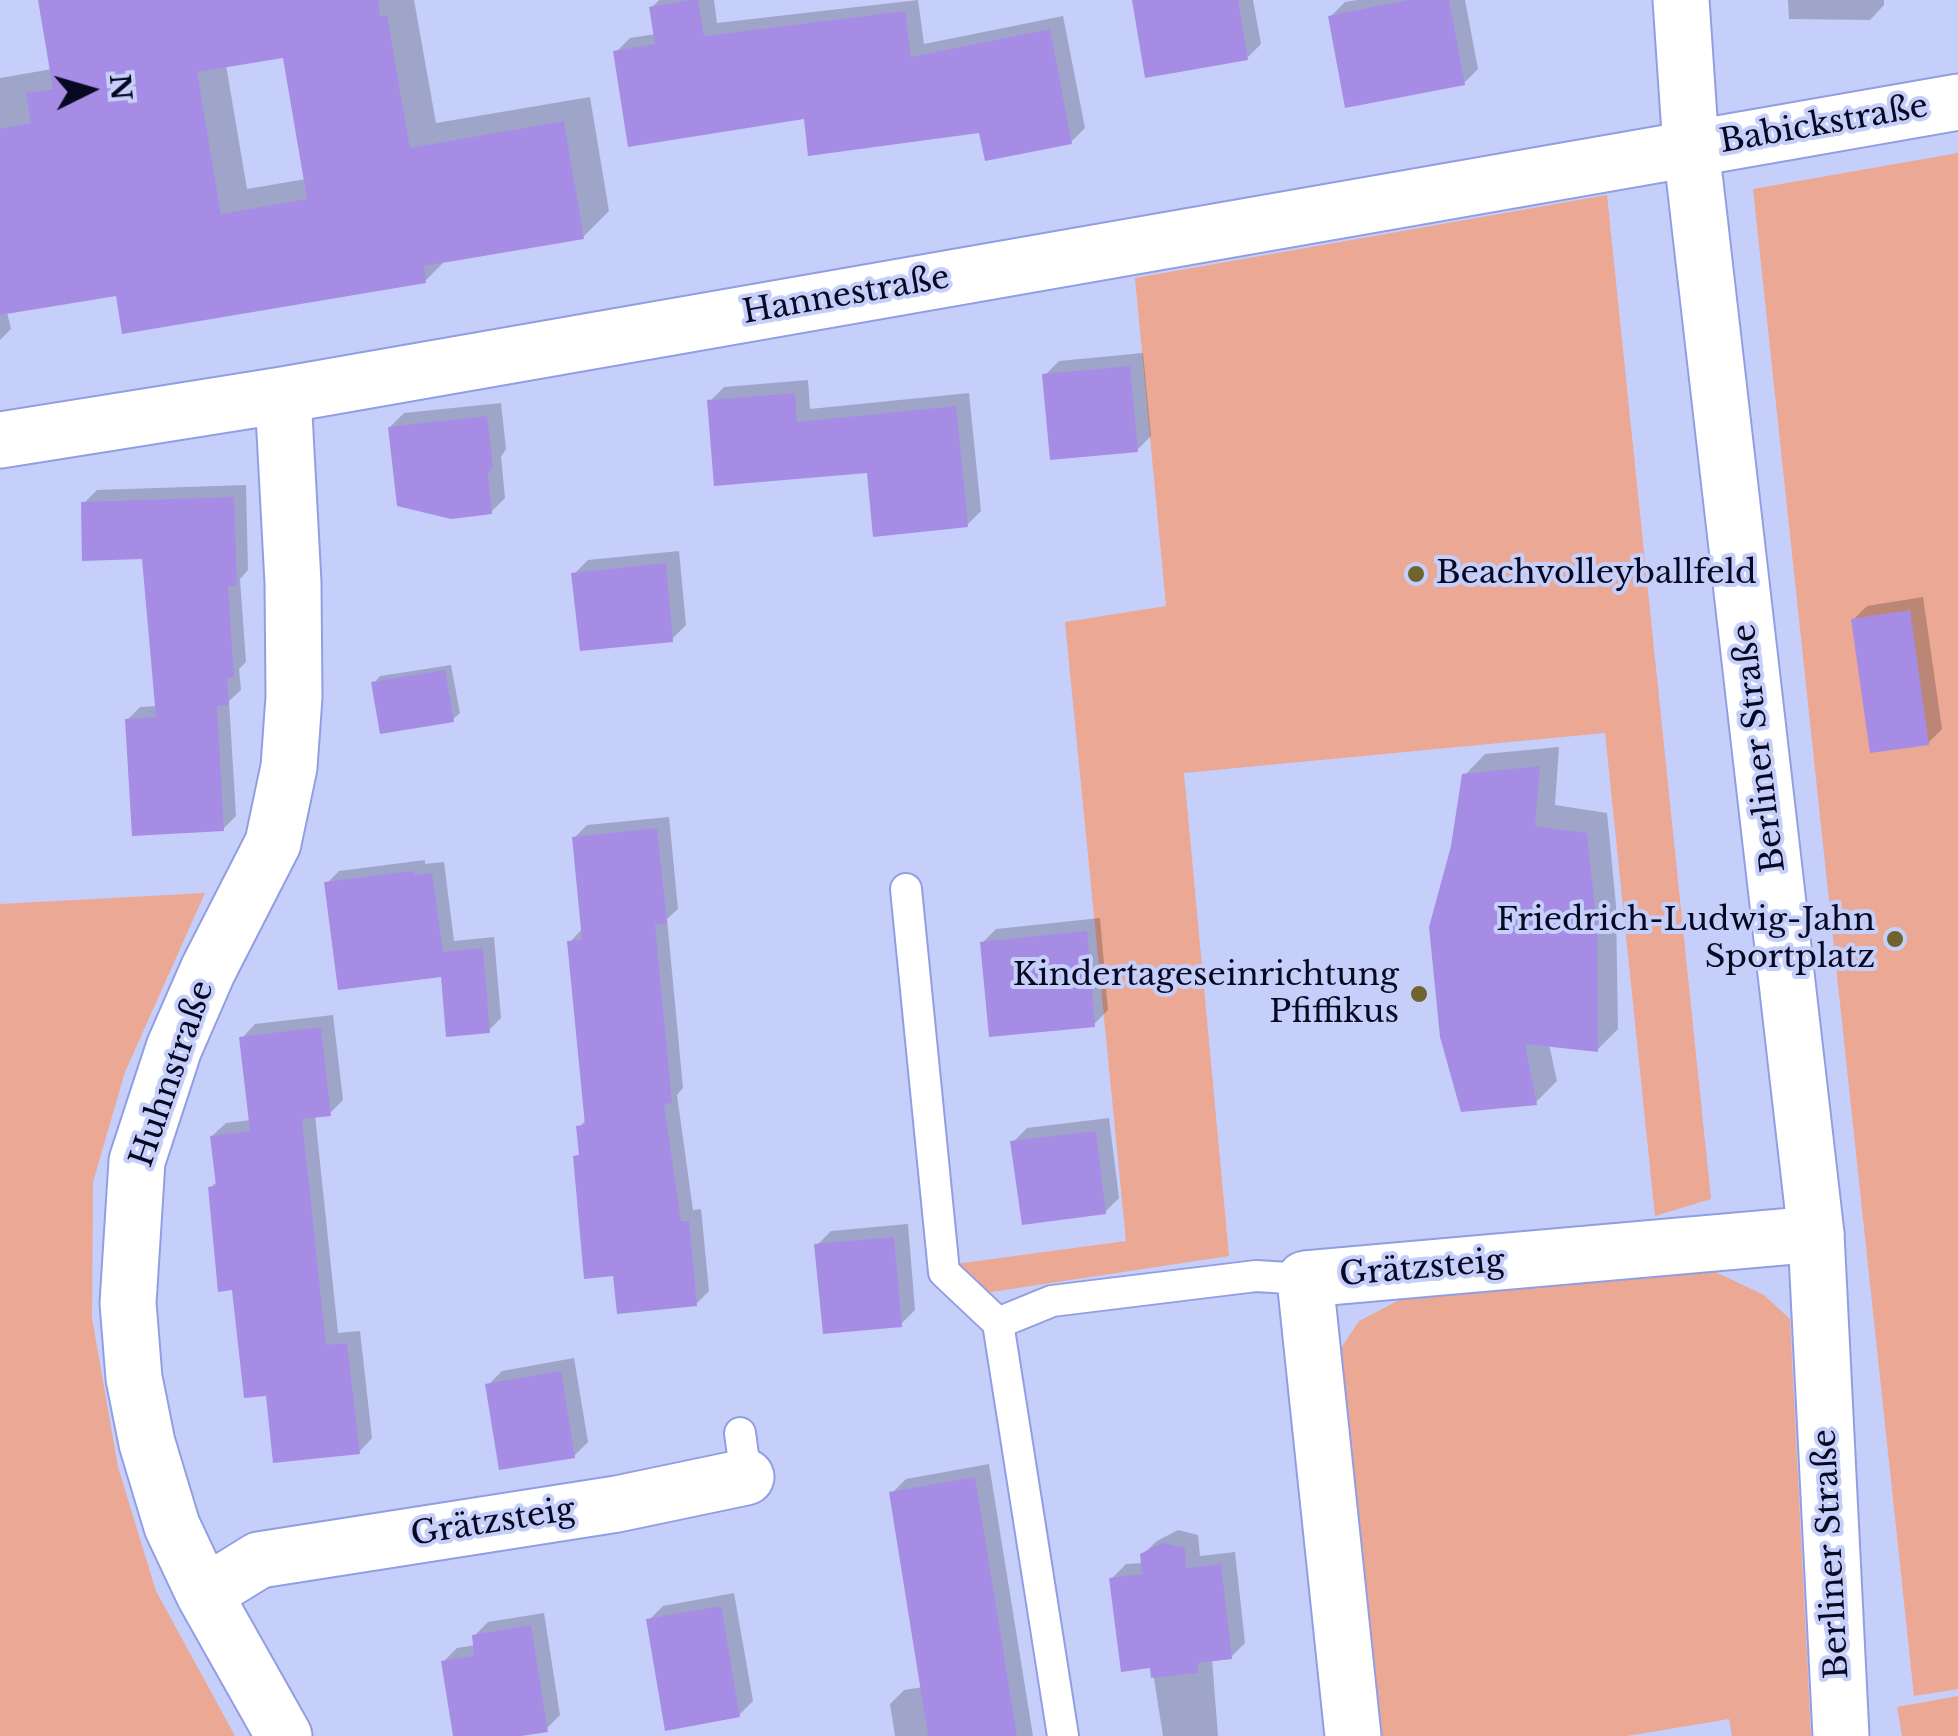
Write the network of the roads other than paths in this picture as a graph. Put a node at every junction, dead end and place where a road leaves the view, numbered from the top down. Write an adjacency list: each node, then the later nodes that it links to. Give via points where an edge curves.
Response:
1 (1681, 0): 3 (street, Berliner Straße)
2 (1958, 102): 3 (street, Babickstraße)
3 (1691, 148): 4 (street, Hannestraße); 7 (street, Berliner Straße)
4 (284, 394): 5 (street, Hannestraße); 11 (street, Huhnstraße, via 293,583 290,767 273,843 168,1066 137,1160 131,1236 128,1303 140,1410 172,1526)
5 (0, 440)
6 (906, 889): 9 (lane, via 944,1272)
7 (1816, 1234): 8 (street, Grätzsteig); 15 (street, Berliner Straße)
8 (1306, 1278): 9 (lane, via 1256,1276 1052,1301); 14 (street, Grätzsteig)
9 (998, 1323): 13 (lane)
10 (743, 1455): 11 (street, Grätzsteig, via 617,1504 259,1560)
11 (204, 1594): 12 (street, Huhnstraße)
12 (284, 1736)
13 (1063, 1736)
14 (1353, 1736)
15 (1840, 1736)

